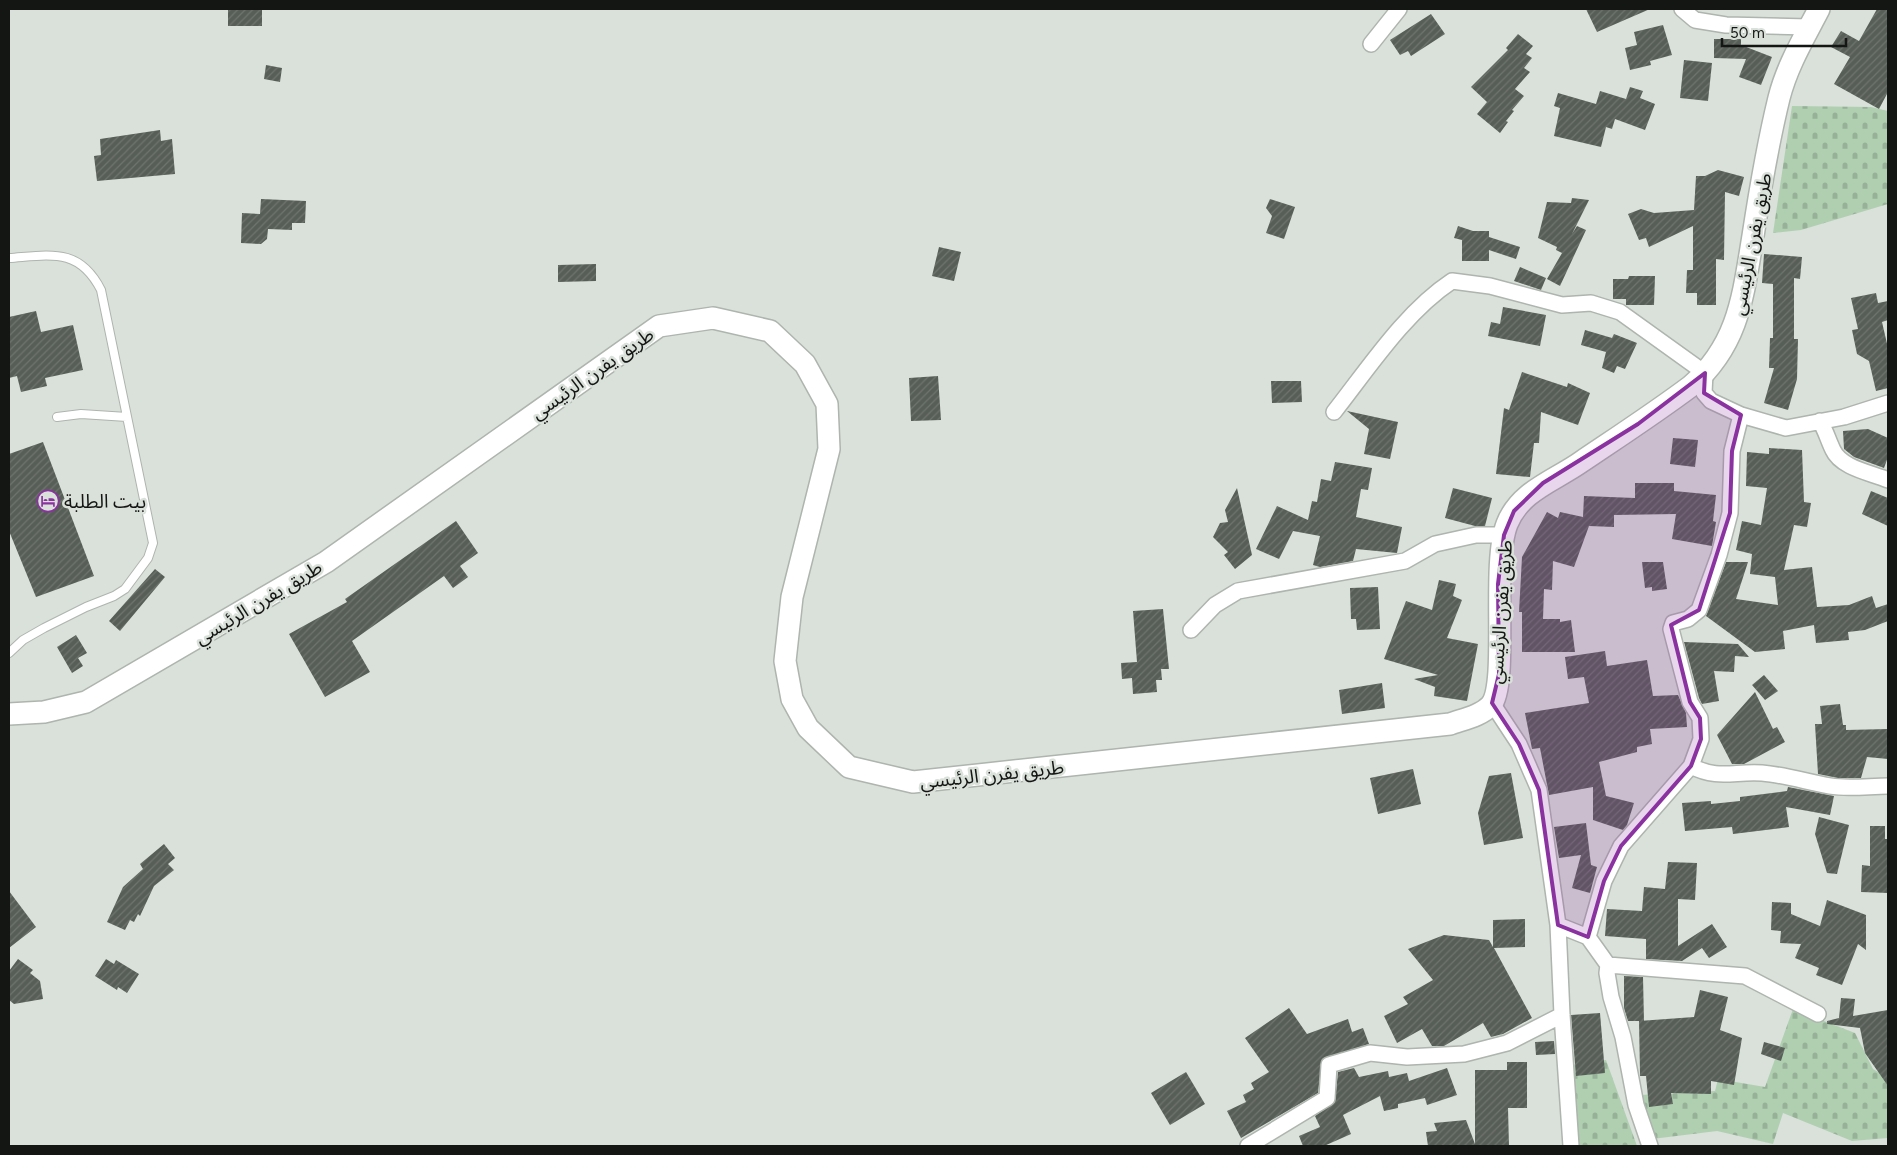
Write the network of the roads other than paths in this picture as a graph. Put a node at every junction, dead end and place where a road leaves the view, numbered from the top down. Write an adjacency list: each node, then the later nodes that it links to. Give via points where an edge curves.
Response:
1 (1399, 9): 5 (street)
2 (1682, 9): 4 (street, via 1695,20 1718,24)
3 (1820, 9): 4 (main road, طريق يفرن الرئيسي)
4 (1810, 27): 7 (main road, طريق يفرن الرئيسي, via 1793,58 1779,96 1737,320 1721,353)
5 (1371, 44)
6 (9, 258): 12 (lane, via 64,256 77,261 94,275 101,290)
7 (1705, 373): 9 (street, via 1620,312 1591,303 1562,305 1490,286 1452,281 1386,344); 10 (street, via 1704,393 1711,401); 15 (main road, طريق يفرن الرئيسي, via 1638,424 1543,483 1514,511)
8 (1888, 403): 13 (street)
9 (1334, 412)
10 (1741, 415): 13 (street, via 1786,428); 20 (street, via 1732,451 1730,513 1719,555 1699,610 1688,619 1673,623 1671,629 1690,702 1700,718 1701,739)
11 (57, 416): 12 (lane)
12 (127, 417): 17 (lane, via 151,531 152,551 114,596 44,628)
13 (1820, 421): 14 (street, via 1833,452 1847,464)
14 (1888, 480)
15 (1504, 535): 16 (street, via 1476,535 1435,544 1405,561 1238,591 1215,605); 18 (main road, طريق يفرن الرئيسي, via 1498,584 1499,674)
16 (1191, 630)
17 (9, 653)
18 (1492, 703): 19 (main road, طريق يفرن الرئيسي, via 1483,712 1450,724 913,782 849,767 808,728 792,699 785,661 792,596 829,449 827,404 805,364 770,331 713,318 659,326 326,562 86,702 44,712); 22 (street, via 1519,744 1539,790)
19 (9, 714)
20 (1691, 766): 21 (street, via 1705,773 1776,774 1832,786); 23 (street, via 1621,846 1604,881)
21 (1888, 786)
22 (1558, 925): 23 (street); 26 (street)
23 (1588, 937): 24 (street)
24 (1608, 965): 25 (street, via 1745,976); 29 (street, via 1611,997 1636,1105)
25 (1818, 1014)
26 (1562, 1016): 27 (street, via 1507,1043 1464,1054 1407,1057 1370,1053 1329,1065 1328,1098); 28 (street)
27 (1248, 1146)
28 (1571, 1146)
29 (1650, 1146)

